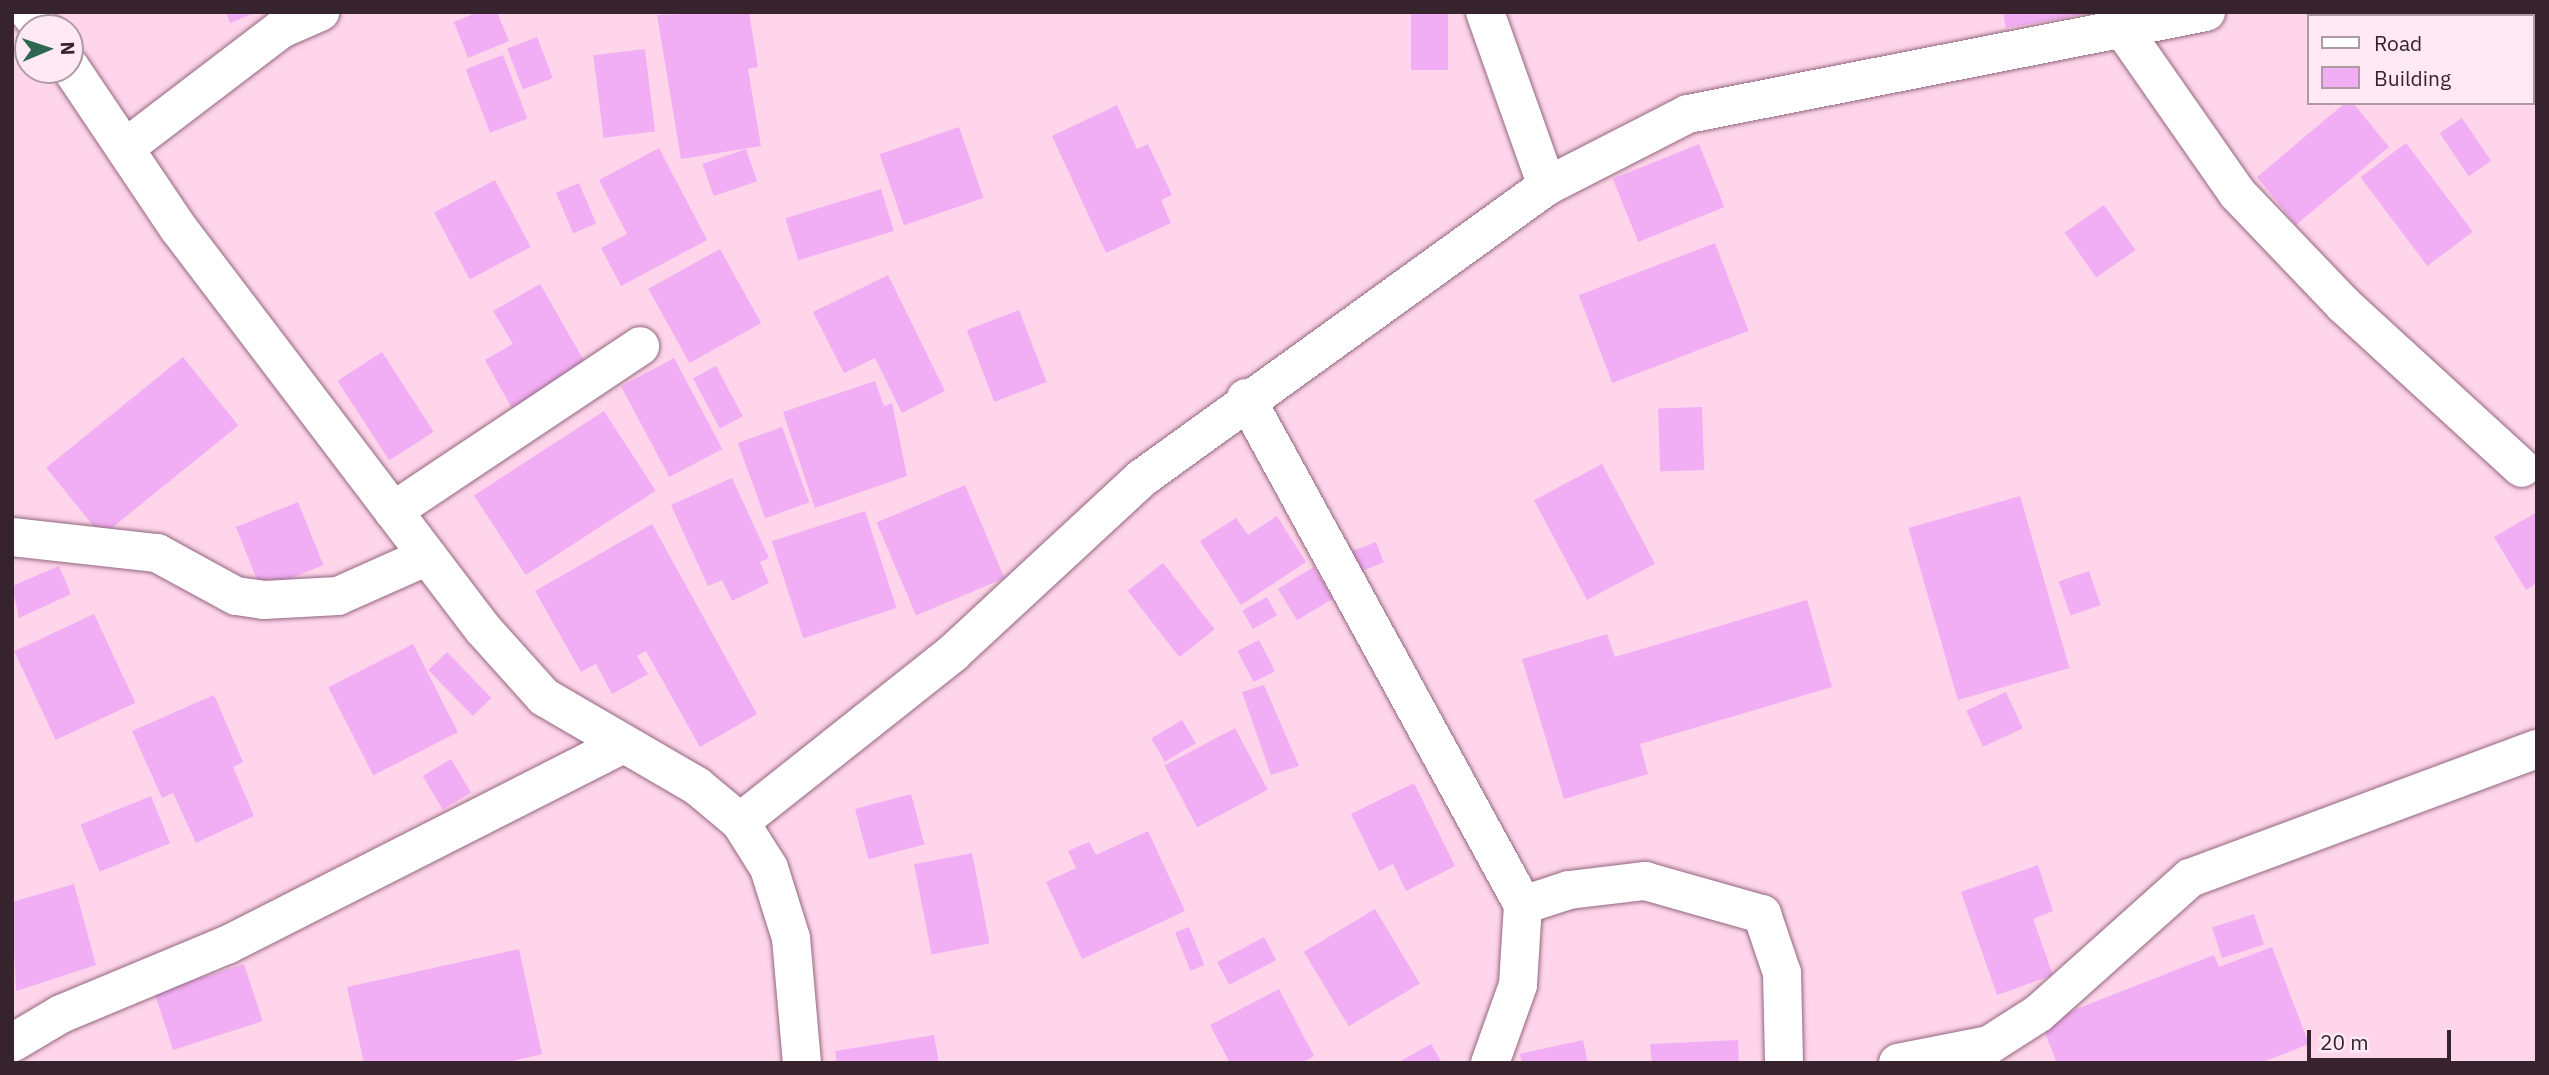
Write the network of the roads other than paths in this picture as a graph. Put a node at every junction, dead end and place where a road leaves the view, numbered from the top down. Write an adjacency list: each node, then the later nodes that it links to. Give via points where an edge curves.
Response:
1 (320, 12): 6 (street, via 281,29)
2 (1485, 12): 7 (street)
3 (2206, 12): 4 (street)
4 (2124, 31): 7 (street, via 1688,114); 10 (street, via 2237,193 2344,305)
5 (81, 84): 6 (street)
6 (125, 148): 11 (street)
7 (1547, 186): 9 (street)
8 (640, 345): 11 (street)
9 (1246, 398): 16 (street, via 1142,478 953,653); 17 (street)
10 (2522, 468)
11 (393, 511): 13 (street)
12 (12, 537): 13 (street, via 157,553 236,596 264,600 338,596)
13 (428, 556): 14 (street, via 544,697)
14 (622, 745): 16 (street, via 697,786); 18 (street, via 227,945 61,1014)
15 (2537, 749): 19 (street, via 2190,878)
16 (740, 822): 20 (street, via 769,868 791,938)
17 (1523, 905): 21 (street, via 1518,985); 22 (street, via 1569,890 1645,881 1762,914 1782,973)
18 (12, 1043)
19 (1991, 1054): 23 (street)
20 (802, 1063)
21 (1490, 1063)
22 (1784, 1063)
23 (1898, 1063)

